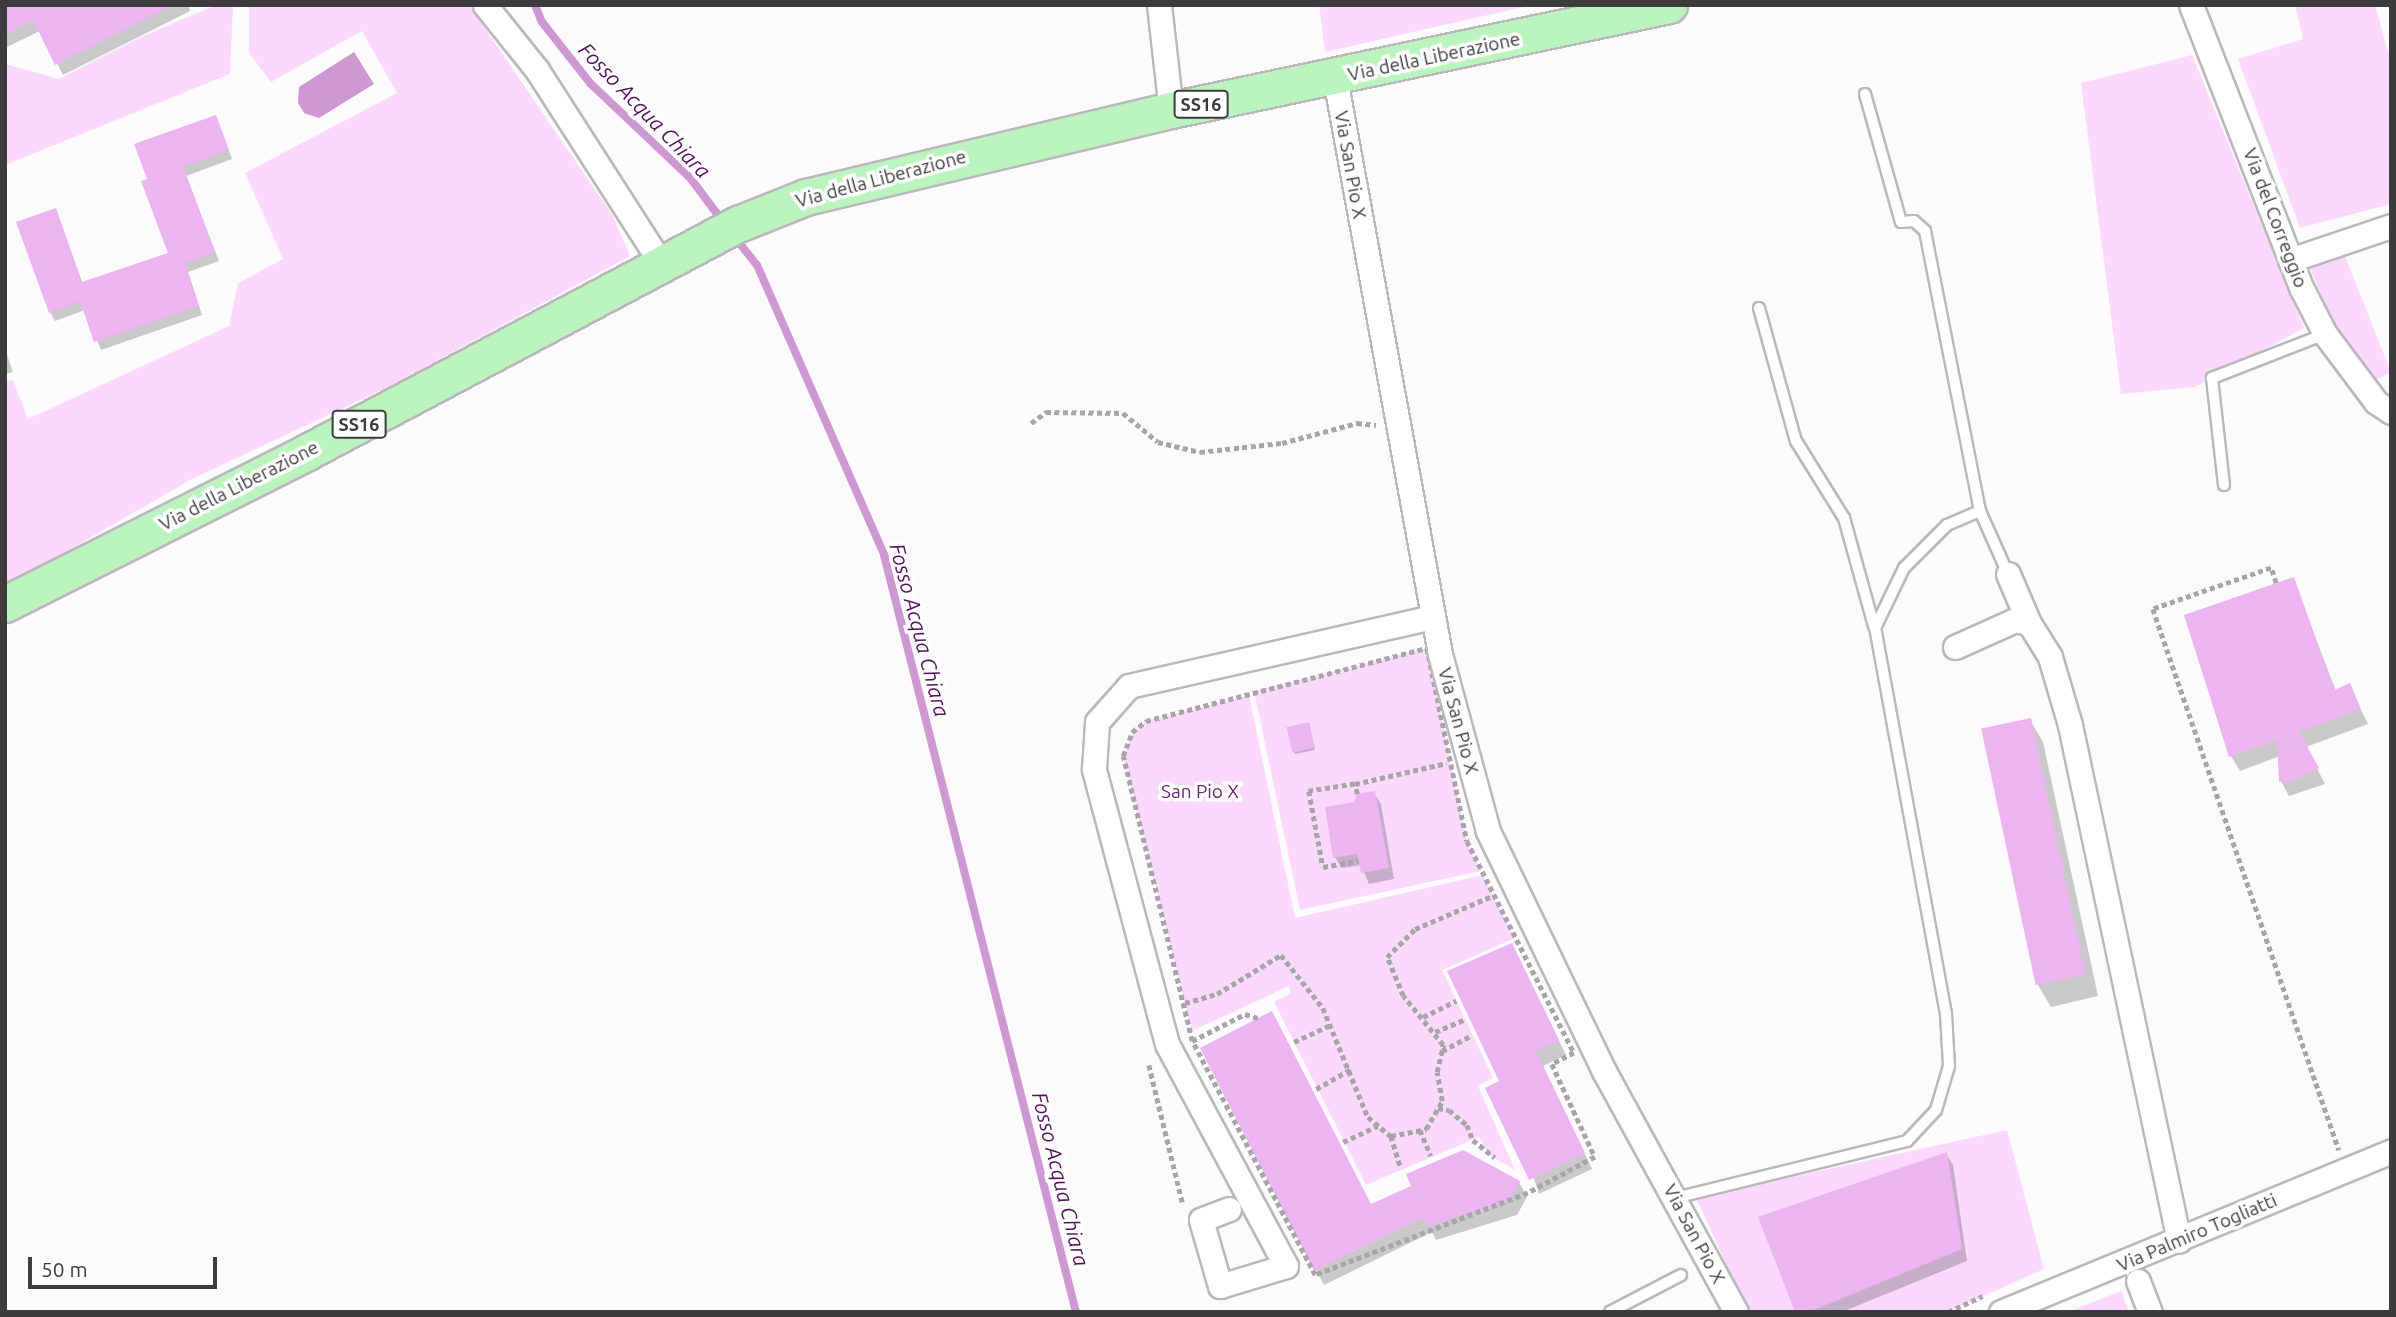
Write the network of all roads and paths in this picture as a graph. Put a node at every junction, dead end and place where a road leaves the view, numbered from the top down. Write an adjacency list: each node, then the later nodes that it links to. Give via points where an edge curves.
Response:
1 (485, 5): 10 (street, via 537,70)
2 (1159, 5): 7 (street)
3 (1669, 5): 5 (main road, Via della Liberazione / SS16)
4 (2191, 5): 9 (street, Via del Correggio)
5 (1335, 78): 7 (main road, Via della Liberazione / SS16); 15 (street, Via San Pio X)
6 (1865, 94): 17 (lane, via 1901,222 1914,221 1925,231)
7 (1171, 110): 10 (main road, Via della Liberazione / SS16, via 833,190 724,231)
8 (2391, 226): 9 (street)
9 (2290, 260): 12 (street, Via del Correggio)
10 (661, 263): 20 (main road, Via della Liberazione / SS16, via 307,452)
11 (1759, 308): 23 (lane, via 1796,441 1844,518)
12 (2325, 334): 13 (street, Via del Correggio, via 2376,401); 16 (lane, via 2212,378)
13 (2391, 412)
14 (1031, 423): 15 (path, via 1046,412 1123,413 1158,442 1200,452 1282,443 1357,423)
15 (1399, 434): 21 (street, Via San Pio X)
16 (2224, 485)
17 (1980, 511): 18 (lane); 23 (lane, via 1947,525 1904,568)
18 (2008, 574): 22 (street)
19 (2276, 583): 49 (path, via 2271,568 2153,609)
20 (5, 604)
21 (1432, 617): 53 (street, Via San Pio X, via 1488,831 1604,1071); 54 (street, via 1129,686 1097,722 1094,769 1167,1044 1286,1266 1220,1286 1201,1220)
22 (2029, 623): 24 (street, via 2015,620); 55 (street, via 2050,657 2070,725)
23 (1875, 628): 53 (lane, via 1946,1014 1949,1066 1936,1110 1907,1141)
24 (1955, 647)
25 (1451, 763): 26 (path, via 1417,766); 29 (path, via 1467,841); 31 (path, via 1427,648 1146,721 1132,732 1123,756)
26 (1354, 784): 27 (path); 28 (path, via 1309,791 1323,867)
27 (1357, 794)
28 (1358, 861)
29 (1492, 896): 32 (path, via 1415,929 1397,941 1387,957 1393,978); 38 (path, via 1574,1053 1552,1064 1595,1157 1528,1193 1315,1275)
30 (1456, 1000): 32 (path)
31 (1185, 1003): 35 (path, via 1217,994 1281,955 1294,967); 38 (path)
32 (1423, 1017): 36 (path)
33 (1258, 1018): 38 (path, via 1245,1014)
34 (1465, 1019): 36 (path)
35 (1330, 1025): 39 (path); 41 (path)
36 (1435, 1032): 40 (path)
37 (1472, 1035): 40 (path)
38 (1192, 1041)
39 (1294, 1042)
40 (1442, 1051): 43 (path, via 1437,1072 1442,1101)
41 (1351, 1069): 42 (path); 44 (path, via 1368,1118)
42 (1317, 1088)
43 (1438, 1108): 45 (path, via 1426,1129); 51 (path, via 1449,1110 1467,1125 1473,1140)
44 (1378, 1126): 46 (path); 47 (path)
45 (1420, 1130): 46 (path); 50 (path)
46 (1391, 1136): 52 (path)
47 (1343, 1142)
48 (2391, 1151): 55 (street, Via Palmiro Togliatti)
49 (2340, 1154)
50 (1431, 1156)
51 (1495, 1158)
52 (1401, 1169)
53 (1675, 1198): 59 (street, Via San Pio X)
54 (1229, 1209)
55 (2179, 1241): 60 (street, Via Palmiro Togliatti)
56 (1681, 1275): 58 (lane)
57 (2138, 1280): 61 (street)
58 (1610, 1312)
59 (1736, 1312)
60 (2001, 1312)
61 (2150, 1312)

